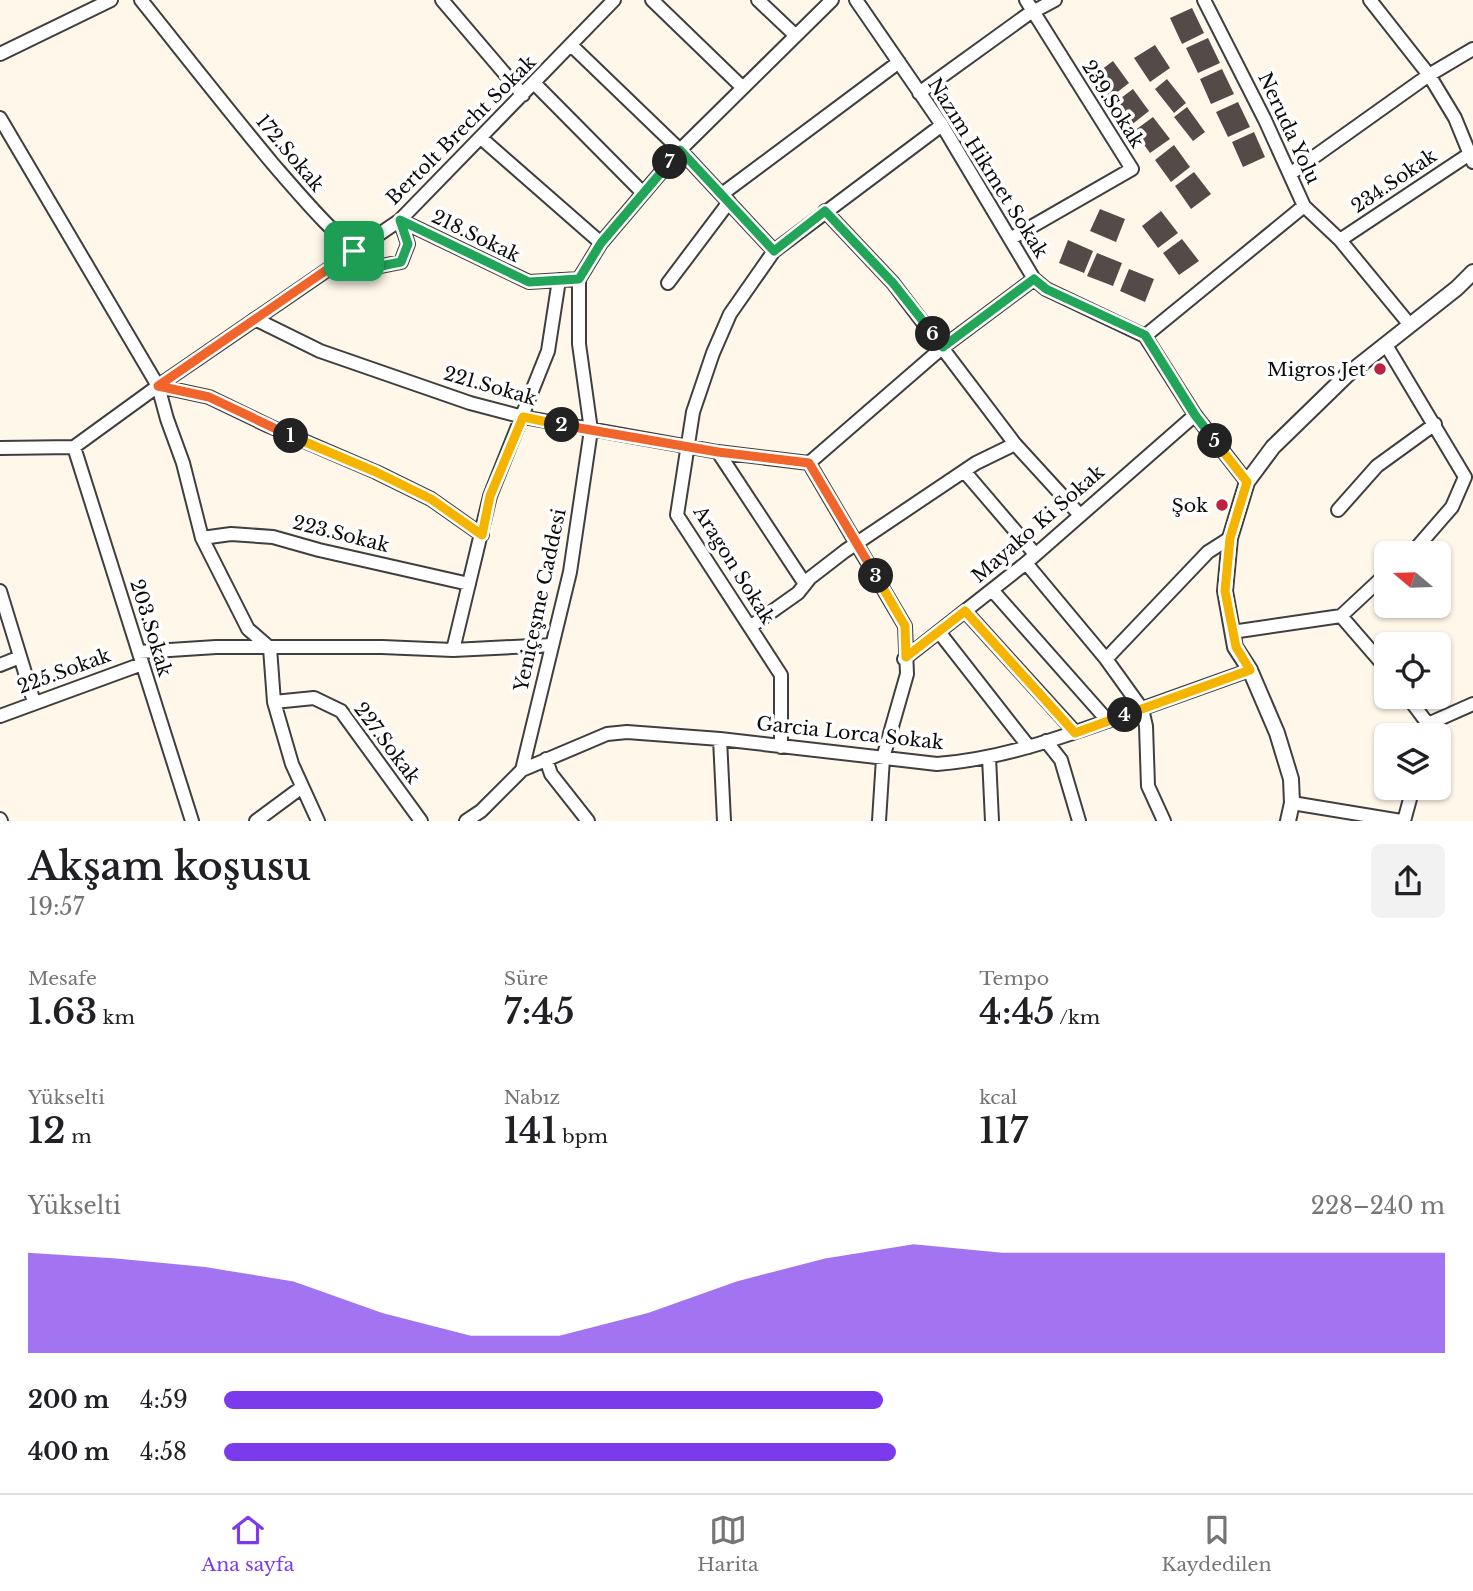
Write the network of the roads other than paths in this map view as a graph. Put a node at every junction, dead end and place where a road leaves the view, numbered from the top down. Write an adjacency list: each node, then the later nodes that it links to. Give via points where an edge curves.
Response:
1 (111, 0): 17 (street)
2 (141, 0): 38 (street, 172.Sokak, via 308,205)
3 (442, 0): 23 (street)
4 (614, 0): 15 (street, Bertolt Brecht Sokak)
5 (652, 0): 21 (street)
6 (758, 0): 14 (street)
7 (856, 0): 18 (street, Nazım Hikmet Sokak)
8 (1026, 0): 13 (street)
9 (1055, 0): 13 (street)
10 (1204, 0): 29 (street, Neruda Yolu)
11 (1370, 0): 19 (street)
12 (826, 2): 14 (street)
13 (1032, 12): 22 (street); 35 (street, 239.Sokak, via 1132,169)
14 (795, 35): 21 (street)
15 (571, 45): 20 (street, Bertolt Brecht Sokak); 27 (street)
16 (1473, 49): 19 (street)
17 (0, 54)
18 (899, 62): 22 (street, Nazım Hikmet Sokak); 31 (street)
19 (1429, 75): 28 (street, via 1455,118); 29 (street)
20 (534, 83): 23 (street, Bertolt Brecht Sokak); 30 (street)
21 (742, 87): 27 (street)
22 (919, 93): 25 (street, Nazım Hikmet Sokak)
23 (523, 95): 26 (street, Bertolt Brecht Sokak)
24 (0, 118): 50 (street)
25 (942, 125): 33 (street, Aragon Sokak); 35 (street, Nazım Hikmet Sokak)
26 (481, 138): 34 (street, Bertolt Brecht Sokak); 37 (street)
27 (680, 150): 30 (street); 31 (street)
28 (1471, 158): 36 (street, 234.Sokak)
29 (1290, 174): 32 (street, Neruda Yolu)
30 (643, 193): 37 (street)
31 (726, 198): 39 (street); 44 (street)
32 (1304, 206): 36 (street, Neruda Yolu); 47 (street)
33 (825, 211): 39 (street, Aragon Sokak); 49 (street, via 893,283)
34 (400, 220): 38 (street, Bertolt Brecht Sokak); 38 (street, 172.Sokak, via 408,244 401,262 376,267); 43 (street, 218.Sokak, via 529,282)
35 (1010, 239): 42 (street, Nazım Hikmet Sokak)
36 (1340, 240): 46 (street, Neruda Yolu)
37 (601, 243): 41 (street)
38 (354, 251): 45 (street, Bertolt Brecht Sokak)
39 (774, 251): 56 (street, Aragon Sokak, via 730,314 693,412)
40 (1473, 272): 46 (street)
41 (579, 279): 43 (street, 218.Sokak); 54 (street, Yeniçeşme Caddesi, via 579,344)
42 (1034, 279): 47 (street, Nazım Hikmet Sokak, via 1046,289); 49 (street)
43 (559, 280): 52 (street, via 548,351)
44 (668, 283)
45 (255, 319): 50 (street, Bertolt Brecht Sokak); 52 (street, 221.Sokak, via 320,351)
46 (1410, 325): 48 (street)
47 (1145, 335): 51 (street)
48 (1386, 345): 53 (street); 63 (street, via 1347,375 1273,447)
49 (943, 347): 55 (street); 60 (street)
50 (158, 386): 57 (street, Bertolt Brecht Sokak); 66 (street, via 209,397 376,472 431,499); 67 (street)
51 (1195, 415): 63 (street); 65 (street, Mayako Ki Sokak)
52 (523, 417): 54 (street, 221.Sokak); 66 (street, via 490,496)
53 (1435, 424): 62 (street); 64 (street, via 1377,466)
54 (591, 430): 56 (street, 221.Sokak); 82 (street, Yeniçeşme Caddesi, via 570,572)
55 (1015, 444): 61 (street); 65 (street)
56 (687, 446): 59 (street, 221.Sokak); 79 (street, Aragon Sokak, via 677,515)
57 (74, 447): 58 (street); 87 (street, 203.Sokak)
58 (0, 448)
59 (718, 452): 60 (street, 221.Sokak); 73 (street)
60 (809, 463): 70 (street)
61 (964, 471): 70 (street); 71 (street)
62 (1469, 477): 69 (street, via 1452,507)
63 (1247, 482): 68 (street)
64 (1339, 510)
65 (1079, 514): 71 (street, Mayako Ki Sokak)
66 (482, 535): 72 (street)
67 (202, 538): 72 (street, 223.Sokak, via 231,534 273,537); 83 (street, via 248,629)
68 (1230, 538): 81 (street, via 1225,591); 89 (street, via 1208,552)
69 (1422, 541)
70 (857, 544): 73 (street); 88 (street, via 905,626)
71 (1031, 558): 75 (street, Mayako Ki Sokak); 89 (street)
72 (469, 584): 84 (street)
73 (805, 584): 79 (street)
74 (1374, 585): 78 (street)
75 (992, 590): 77 (street, Mayako Ki Sokak); 97 (street)
76 (0, 591): 86 (street)
77 (965, 611): 80 (street, Mayako Ki Sokak); 99 (street)
78 (1341, 616): 81 (street); 85 (street)
79 (750, 627): 102 (street, Aragon Sokak, via 780,675)
80 (939, 632): 88 (street, Mayako Ki Sokak); 103 (street)
81 (1232, 632): 91 (street)
82 (552, 646): 84 (street, 225.Sokak); 107 (street, Yeniçeşme Caddesi)
83 (270, 648): 84 (street, 225.Sokak); 87 (street, 225.Sokak, via 216,648); 93 (street)
84 (453, 650)
85 (1374, 654)
86 (20, 657): 90 (street); 92 (street)
87 (141, 658): 92 (street, 225.Sokak); 111 (street, 203.Sokak)
88 (905, 658): 105 (street, via 907,674)
89 (1106, 659): 95 (street)
90 (0, 664)
91 (1250, 670): 95 (street, Garcia Lorca Sokak); 110 (street, via 1278,733 1291,779)
92 (34, 702): 96 (street, 225.Sokak)
93 (274, 702): 108 (street); 114 (street, 227.Sokak, via 314,698 341,710)
94 (1473, 704): 98 (street)
95 (1142, 709): 97 (street, Garcia Lorca Sokak); 121 (street, via 1148,786)
96 (0, 716)
97 (1108, 721): 99 (street, Garcia Lorca Sokak)
98 (1439, 723)
99 (1075, 733): 101 (street, Garcia Lorca Sokak)
100 (720, 739): 102 (street, Garcia Lorca Sokak); 106 (street, Garcia Lorca Sokak, via 607,734); 117 (street)
101 (1046, 741): 103 (street, Garcia Lorca Sokak); 120 (street, via 1061,760)
102 (781, 747): 105 (street, Garcia Lorca Sokak)
103 (1029, 747): 104 (street, Garcia Lorca Sokak)
104 (989, 757): 105 (street, Garcia Lorca Sokak, via 937,764); 119 (street)
105 (883, 758): 118 (street)
106 (546, 759): 107 (street, Garcia Lorca Sokak); 116 (street, via 551,774)
107 (522, 769): 115 (street)
108 (302, 787): 112 (street); 113 (street)
109 (1408, 800): 123 (street)
110 (1292, 803): 122 (street); 123 (street)
111 (192, 821)
112 (256, 821)
113 (318, 821)
114 (421, 821)
115 (466, 821)
116 (588, 821)
117 (724, 821)
118 (879, 821)
119 (992, 821)
120 (1079, 821)
121 (1164, 821)
122 (1288, 821)
123 (1402, 821)

